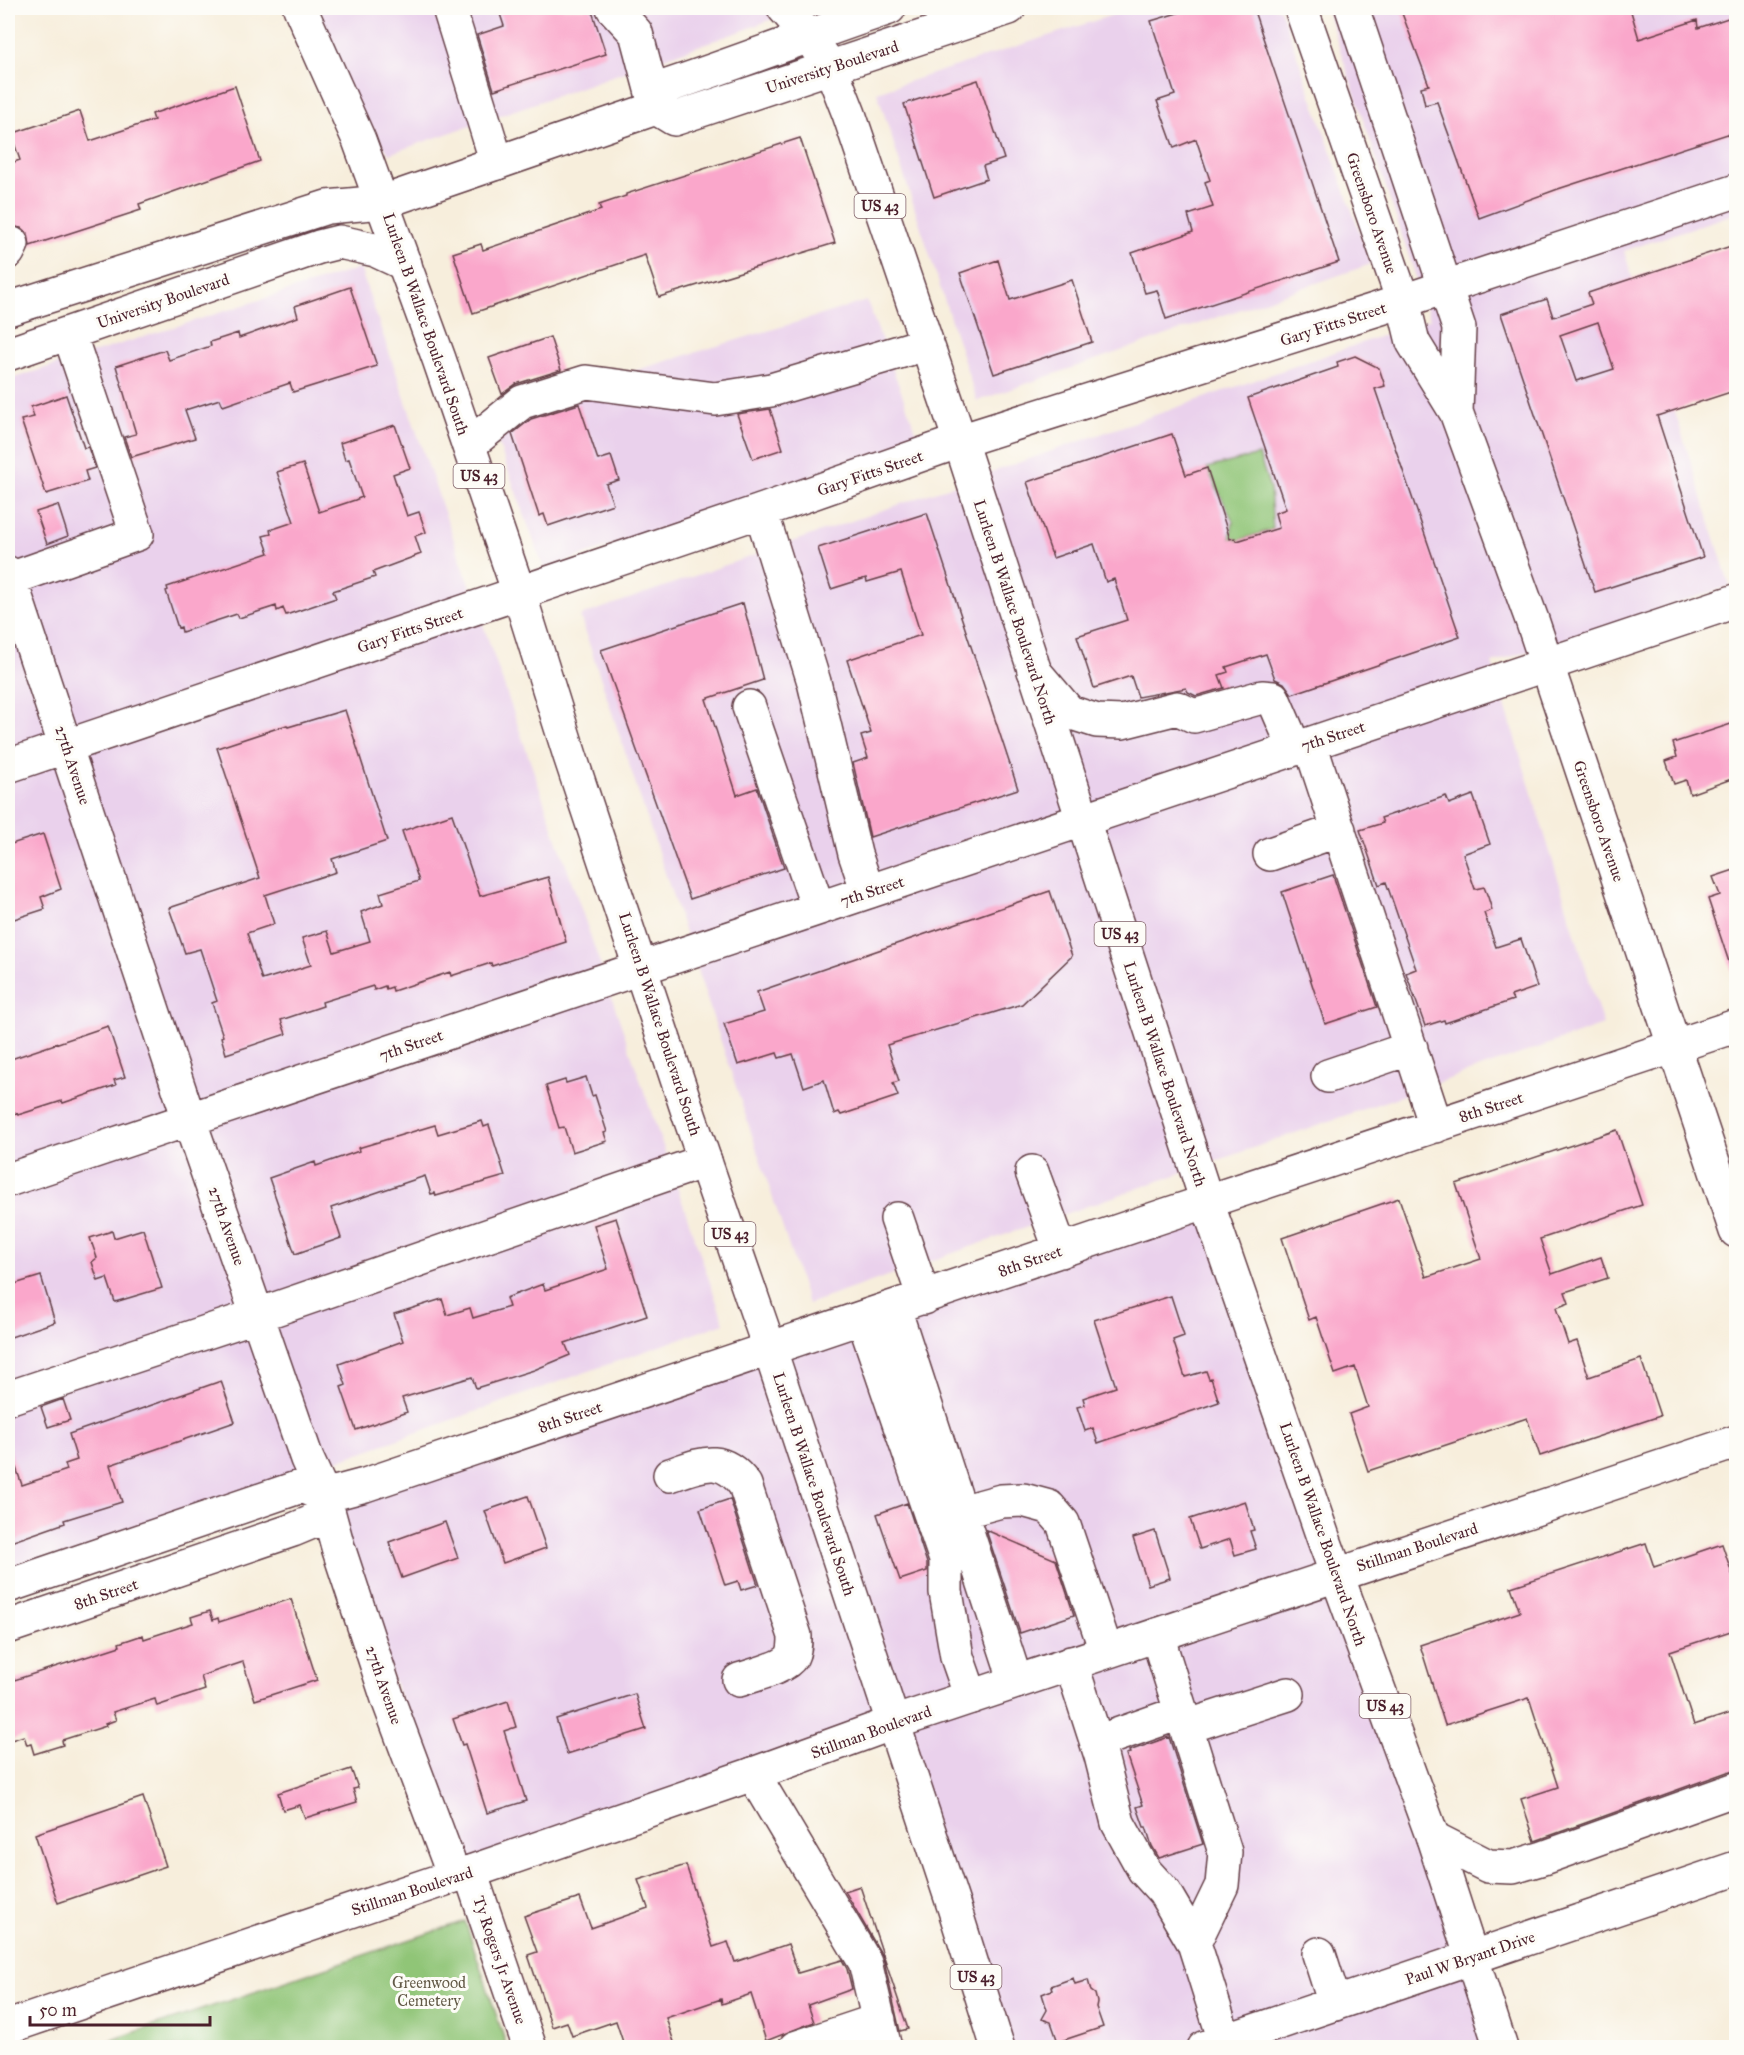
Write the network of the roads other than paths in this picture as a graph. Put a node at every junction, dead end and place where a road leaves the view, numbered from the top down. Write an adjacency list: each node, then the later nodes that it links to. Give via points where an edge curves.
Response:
1 (300, 8): 14 (main road, Lurleen B Wallace Boulevard South / US 43)
2 (449, 8): 12 (main road)
3 (613, 8): 11 (main road, via 636,33)
4 (784, 8): 9 (main road, Lurleen B Wallace Boulevard North / US 43)
5 (889, 8): 9 (main road, University Boulevard)
6 (1009, 8): 10 (main road, University Boulevard)
7 (1301, 8): 19 (main road, Greensboro Avenue)
8 (1352, 8): 18 (main road, Greensboro Avenue)
9 (808, 35): 10 (main road, Lurleen B Wallace Boulevard North / US 43); 11 (main road, University Boulevard, via 665,87)
10 (831, 68): 11 (main road, University Boulevard, via 674,119); 22 (main road, Lurleen B Wallace Boulevard North / US 43)
11 (656, 108): 12 (main road)
12 (497, 163): 14 (main road)
13 (1737, 191): 18 (main road, Gary Fitts Street)
14 (383, 202): 15 (main road, via 327,207); 17 (main road, Lurleen B Wallace Boulevard South / US 43)
15 (305, 214): 16 (main road, via 316,226); 20 (main road)
16 (319, 247): 17 (main road, University Boulevard, via 339,242 375,250); 21 (main road, University Boulevard)
17 (405, 264): 26 (main road, Lurleen B Wallace Boulevard South / US 43)
18 (1445, 287): 19 (main road, Gary Fitts Street); 24 (main road, Greensboro Avenue, via 1459,328)
19 (1402, 301): 24 (main road, Greensboro Avenue, via 1413,342); 25 (main road, Gary Fitts Street)
20 (8, 306)
21 (69, 333): 23 (main road, University Boulevard); 28 (main road, via 137,534)
22 (926, 344): 25 (main road, Lurleen B Wallace Boulevard North / US 43); 26 (main road, via 771,390 715,399 586,382 522,402)
23 (8, 354)
24 (1456, 412): 31 (main road, Greensboro Avenue)
25 (960, 441): 27 (main road, Gary Fitts Street); 32 (main road, Lurleen B Wallace Boulevard North / US 43)
26 (469, 445): 29 (main road, Lurleen B Wallace Boulevard South / US 43)
27 (760, 511): 29 (main road, Gary Fitts Street); 40 (main road, via 814,682 855,854)
28 (9, 576): 34 (main road, 27th Avenue)
29 (519, 593): 34 (main road, Gary Fitts Street); 42 (main road, Lurleen B Wallace Boulevard South / US 43)
30 (1737, 602): 31 (main road, 7th Street)
31 (1546, 665): 35 (main road, 7th Street); 44 (main road, Greensboro Avenue)
32 (1034, 670): 35 (main road, via 1069,712 1097,721 1122,722 1177,708 1194,717 1262,697 1273,698); 37 (main road, Lurleen B Wallace Boulevard North / US 43)
33 (748, 706): 41 (main road)
34 (67, 746): 36 (main road, Gary Fitts Street); 47 (main road, 27th Avenue)
35 (1303, 746): 37 (main road, 7th Street); 38 (main road)
36 (8, 766)
37 (1083, 820): 40 (main road, 7th Street); 52 (main road, Lurleen B Wallace Boulevard North / US 43)
38 (1339, 830): 39 (main road); 45 (main road)
39 (1270, 854)
40 (868, 892): 41 (main road, 7th Street)
41 (818, 909): 42 (main road, 7th Street)
42 (641, 968): 47 (main road, 7th Street); 49 (main road, Lurleen B Wallace Boulevard South / US 43)
43 (1737, 1026): 44 (main road, 8th Street)
44 (1675, 1047): 48 (main road, 8th Street); 54 (main road, Greensboro Avenue)
45 (1411, 1048): 46 (main road); 48 (main road)
46 (1329, 1076)
47 (189, 1119): 51 (main road, 7th Street); 58 (main road, 27th Avenue)
48 (1436, 1126): 52 (main road, 8th Street)
49 (705, 1161): 58 (main road); 59 (main road, Lurleen B Wallace Boulevard South / US 43)
50 (1032, 1172): 55 (main road)
51 (8, 1180)
52 (1207, 1202): 55 (main road, 8th Street); 65 (main road, Lurleen B Wallace Boulevard North / US 43)
53 (897, 1219): 56 (main road)
54 (1737, 1231)
55 (1061, 1251): 56 (main road, 8th Street)
56 (924, 1298): 57 (main road, 8th Street)
57 (878, 1313): 59 (main road, 8th Street); 64 (main road); 74 (main road, via 946,1560 946,1592 957,1657)
58 (258, 1315): 60 (main road); 63 (main road, 27th Avenue)
59 (770, 1350): 63 (main road, 8th Street); 76 (main road, Lurleen B Wallace Boulevard South / US 43)
60 (8, 1398)
61 (1737, 1442): 65 (main road, Stillman Boulevard)
62 (670, 1474): 71 (main road, via 707,1463 724,1465 746,1485 795,1636 795,1647 792,1657 783,1665)
63 (324, 1496): 66 (main road, via 302,1486); 67 (main road, 8th Street, via 317,1520 293,1530); 83 (main road, 27th Avenue, via 388,1702)
64 (961, 1512): 69 (main road, via 1001,1501 1023,1500 1048,1507 1063,1523); 72 (main road)
65 (1338, 1574): 68 (main road, Stillman Boulevard); 80 (main road, Lurleen B Wallace Boulevard North / US 43)
66 (8, 1586)
67 (8, 1627)
68 (1157, 1635): 69 (main road, Stillman Boulevard); 75 (main road)
69 (1107, 1651): 70 (main road, Stillman Boulevard)
70 (1071, 1663): 72 (main road, Stillman Boulevard); 77 (main road)
71 (740, 1680)
72 (1016, 1682): 74 (main road, Stillman Boulevard)
73 (1288, 1694): 75 (main road)
74 (971, 1697): 76 (main road, Stillman Boulevard)
75 (1184, 1719): 77 (main road); 81 (main road)
76 (893, 1723): 78 (main road, Stillman Boulevard); 94 (main road, Lurleen B Wallace Boulevard South / US 43)
77 (1097, 1742): 84 (main road, via 1118,1823 1144,1870)
78 (753, 1774): 83 (main road, Stillman Boulevard); 90 (main road, via 865,1962)
79 (1737, 1789): 80 (main road, via 1513,1867 1488,1866)
80 (1433, 1838): 87 (main road, Lurleen B Wallace Boulevard North / US 43)
81 (1224, 1849): 84 (main road, via 1217,1875 1194,1892); 85 (main road, via 1222,1885)
82 (1735, 1872): 87 (main road, Paul W Bryant Drive)
83 (462, 1874): 89 (main road, Stillman Boulevard); 92 (main road, Ty Rogers Jr Avenue)
84 (1164, 1892): 85 (main road)
85 (1194, 1943): 91 (main road)
86 (1319, 1954): 88 (main road)
87 (1471, 1958): 88 (main road, Paul W Bryant Drive); 95 (main road, Lurleen B Wallace Boulevard North / US 43)
88 (1335, 2004): 91 (main road, Paul W Bryant Drive)
89 (8, 2027)
90 (882, 2034): 93 (main road)
91 (1214, 2044)
92 (530, 2048)
93 (795, 2048)
94 (998, 2048)
95 (1501, 2048)

